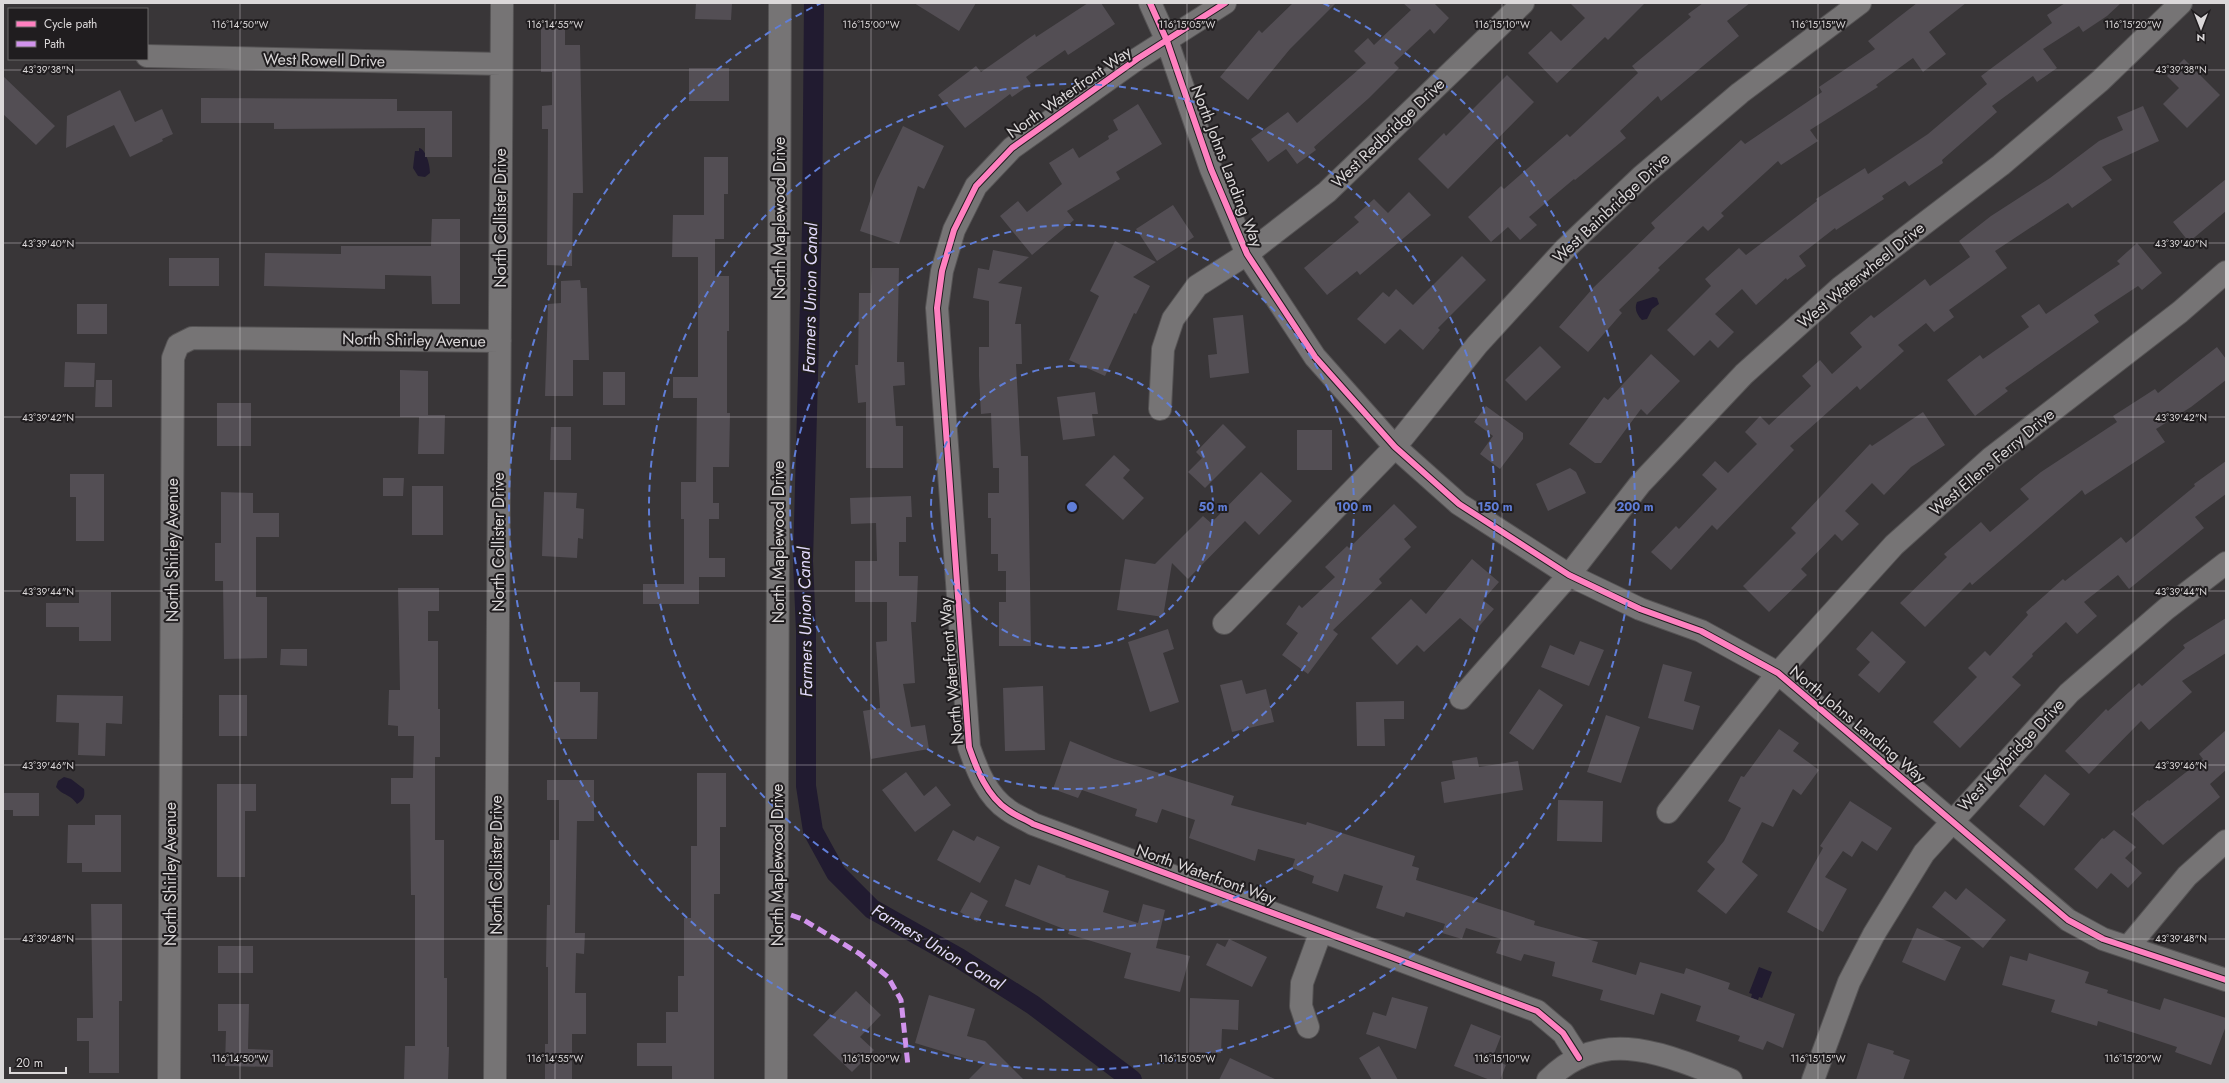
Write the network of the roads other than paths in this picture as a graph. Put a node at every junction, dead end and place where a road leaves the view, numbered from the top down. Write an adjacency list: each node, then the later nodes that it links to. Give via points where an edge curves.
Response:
1 (502, 3): 10 (street, North Collister Drive)
2 (780, 3): 31 (street, North Maplewood Drive)
3 (1150, 3): 8 (street, North Johns Landing Way)
4 (1225, 3): 8 (street, North Waterfront Way)
5 (1523, 3): 11 (street, West Redbridge Drive, via 1327,192)
6 (1860, 3): 15 (street, West Bainbridge Drive, via 1740,93 1619,198 1565,249 1477,345)
7 (2181, 3): 17 (street, West Waterwheel Drive, via 2100,81 2001,164 1841,287 1744,374 1640,484)
8 (1167, 41): 11 (street, North Johns Landing Way, via 1211,169); 24 (street, North Waterfront Way, via 1137,59 1012,148 976,186 954,230 942,271 937,308 969,747 976,768 987,788 1007,810 1033,824)
9 (148, 56): 10 (street, West Rowell Drive)
10 (501, 64): 13 (street, North Collister Drive)
11 (1247, 254): 14 (street, West Redbridge Drive, via 1197,286 1173,319 1163,350); 15 (street, North Johns Landing Way, via 1314,357)
12 (2226, 272): 19 (street, West Ellens Ferry Drive, via 2180,312 1991,458 1894,545)
13 (500, 341): 29 (street, North Shirley Avenue, via 192,338 178,345 173,358); 30 (street, North Collister Drive)
14 (1160, 409)
15 (1395, 448): 17 (street, North Johns Landing Way, via 1459,504); 18 (street, West Bainbridge Drive)
16 (2226, 563): 22 (street, West Keybridge Drive, via 2166,609 2069,693)
17 (1569, 575): 19 (street, North Johns Landing Way, via 1640,609 1701,630); 20 (street, West Waterwheel Drive)
18 (1224, 623)
19 (1778, 673): 21 (street, West Ellens Ferry Drive); 22 (street, North Johns Landing Way)
20 (1461, 698)
21 (1668, 812)
22 (1952, 820): 25 (street, North Johns Landing Way, via 2068,920 2103,939); 34 (street, West Keybridge Drive, via 1924,853 1874,934 1849,982)
23 (2226, 841): 25 (street, via 2187,876)
24 (1321, 931): 27 (street, via 1302,983 1301,1006); 28 (street, North Waterfront Way, via 1537,1011 1563,1033)
25 (2128, 947): 26 (street, North Johns Landing Way)
26 (2226, 980)
27 (1308, 1027)
28 (1579, 1058): 32 (street, via 1557,1071); 33 (street, via 1607,1049 1631,1048 1659,1054)
29 (169, 1080)
30 (495, 1080)
31 (776, 1080)
32 (1548, 1080)
33 (1731, 1080)
34 (1813, 1080)

